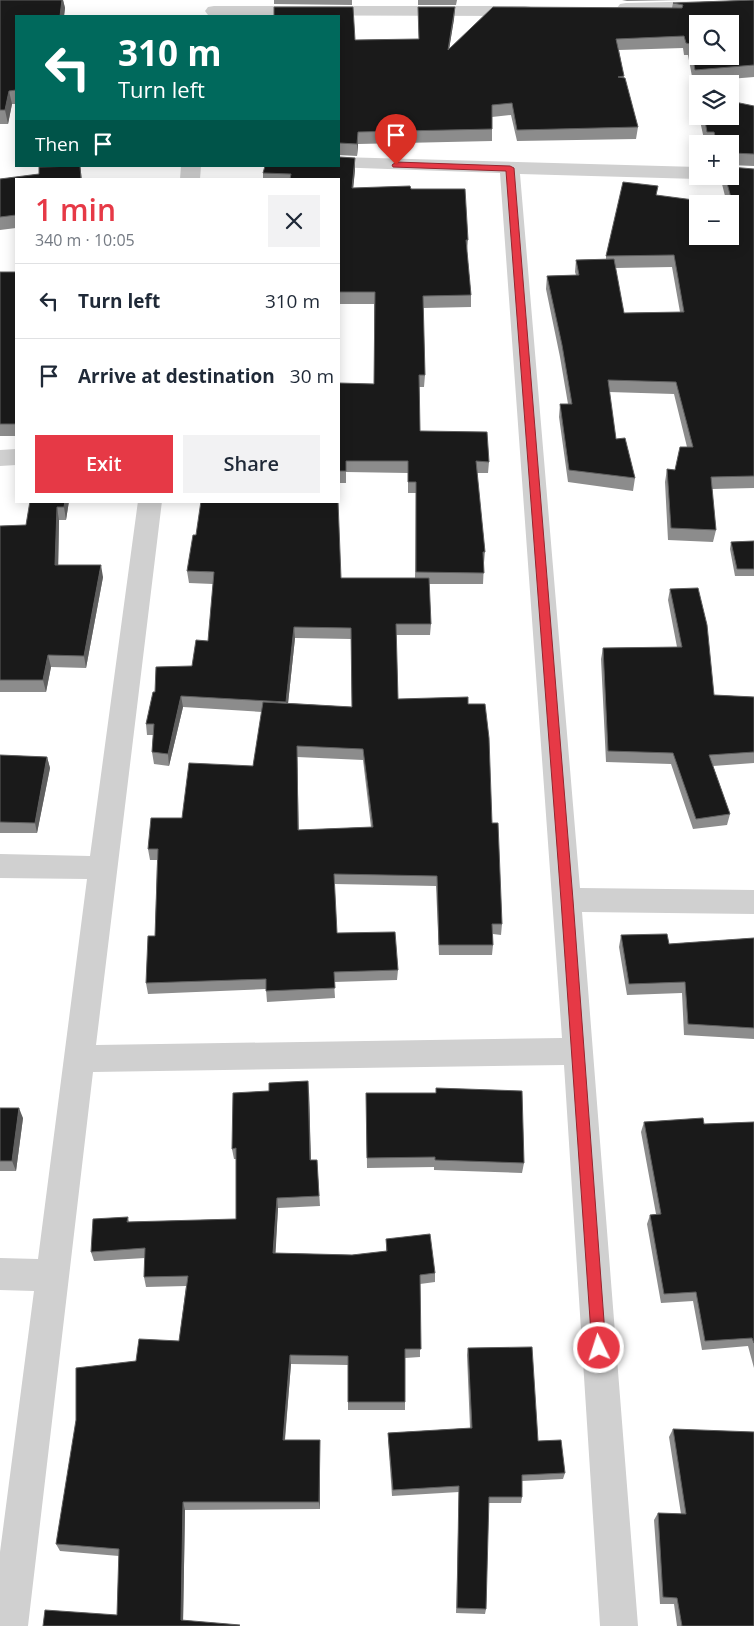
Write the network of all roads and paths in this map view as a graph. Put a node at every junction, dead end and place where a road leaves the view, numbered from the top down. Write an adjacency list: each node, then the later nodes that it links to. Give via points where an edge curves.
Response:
1 (754, 5): 4 (street)
2 (490, 6): 3 (street); 5 (street)
3 (215, 9)
4 (614, 9)
5 (545, 10)
6 (340, 163): 7 (street)
7 (510, 168): 8 (street); 14 (street)
8 (689, 172)
9 (15, 457): 10 (street)
10 (0, 458)
11 (150, 503): 13 (street)
12 (0, 866): 13 (street)
13 (102, 868): 17 (street)
14 (567, 900): 15 (street); 16 (street)
15 (754, 902)
16 (578, 1051): 17 (street); 21 (street)
17 (80, 1059): 19 (street)
18 (0, 1274): 19 (street)
19 (54, 1275): 20 (street)
20 (10, 1626)
21 (619, 1626)

